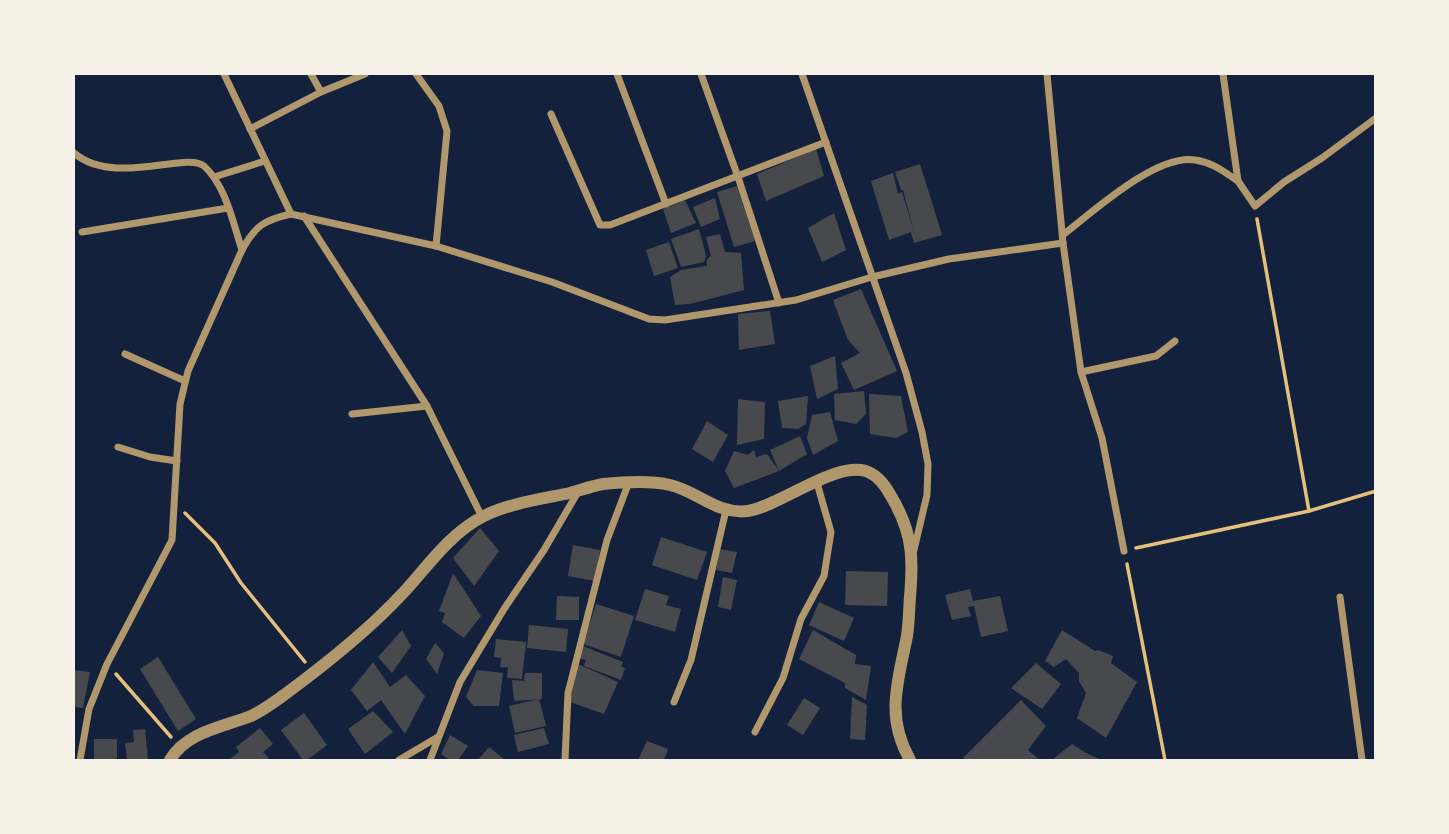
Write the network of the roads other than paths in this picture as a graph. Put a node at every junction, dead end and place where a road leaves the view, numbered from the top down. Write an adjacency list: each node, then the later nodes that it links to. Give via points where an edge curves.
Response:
1 (224, 74): 13 (street)
2 (312, 74): 10 (street)
3 (365, 74): 10 (street)
4 (416, 74): 27 (street, via 439,106 447,131)
5 (617, 74): 20 (street)
6 (701, 74): 18 (street)
7 (1047, 74): 25 (street)
8 (1223, 74): 19 (street)
9 (804, 75): 14 (street)
10 (321, 92): 13 (street)
11 (551, 114): 20 (street, via 600,225 610,226)
12 (1376, 118): 19 (street, via 1255,206)
13 (250, 130): 16 (street)
14 (826, 142): 18 (street); 29 (street)
15 (74, 153): 17 (street, via 84,162 113,169 201,163)
16 (265, 161): 17 (street); 22 (street)
17 (214, 177): 21 (street)
18 (738, 177): 20 (street); 30 (street)
19 (1238, 181): 25 (street, via 1212,164 1192,159 1172,162 1133,181)
20 (666, 204)
21 (228, 208): 24 (street); 28 (street)
22 (291, 214): 23 (street); 28 (street, via 260,224)
23 (304, 216): 27 (street); 35 (street)
24 (82, 232)
25 (1063, 234): 26 (street)
26 (1063, 243): 29 (street, via 949,259); 33 (street)
27 (436, 246): 30 (street, via 649,319)
28 (242, 250): 34 (street)
29 (872, 277): 30 (street); 45 (street, via 906,373 928,464 927,495)
30 (779, 303)
31 (1175, 341): 33 (street, via 1156,356)
32 (125, 354): 34 (street)
33 (1082, 372): 44 (street, via 1102,438)
34 (186, 381): 38 (street)
35 (427, 406): 36 (street); 43 (street)
36 (352, 414)
37 (118, 447): 38 (street)
38 (177, 461): 50 (street, via 172,540 107,664 89,709)
39 (629, 482): 41 (street); 42 (street, via 668,484); 54 (street, via 607,540 568,693)
40 (817, 483): 42 (street, via 766,508); 45 (street, via 842,471 858,469 873,474 904,520); 48 (street, via 831,532 824,576 801,619 783,678)
41 (578, 491): 43 (street); 49 (street, via 460,682)
42 (726, 510): 47 (street, via 691,660)
43 (482, 516): 51 (street, via 429,561 354,640 283,696 252,715 180,746)
44 (1124, 551)
45 (913, 555): 55 (street, via 908,632 895,695 895,722)
46 (1339, 597): 56 (street)
47 (674, 702)
48 (755, 732)
49 (439, 737): 52 (street); 53 (street)
50 (80, 761)
51 (170, 761)
52 (399, 761)
53 (430, 761)
54 (565, 761)
55 (910, 761)
56 (1362, 761)

